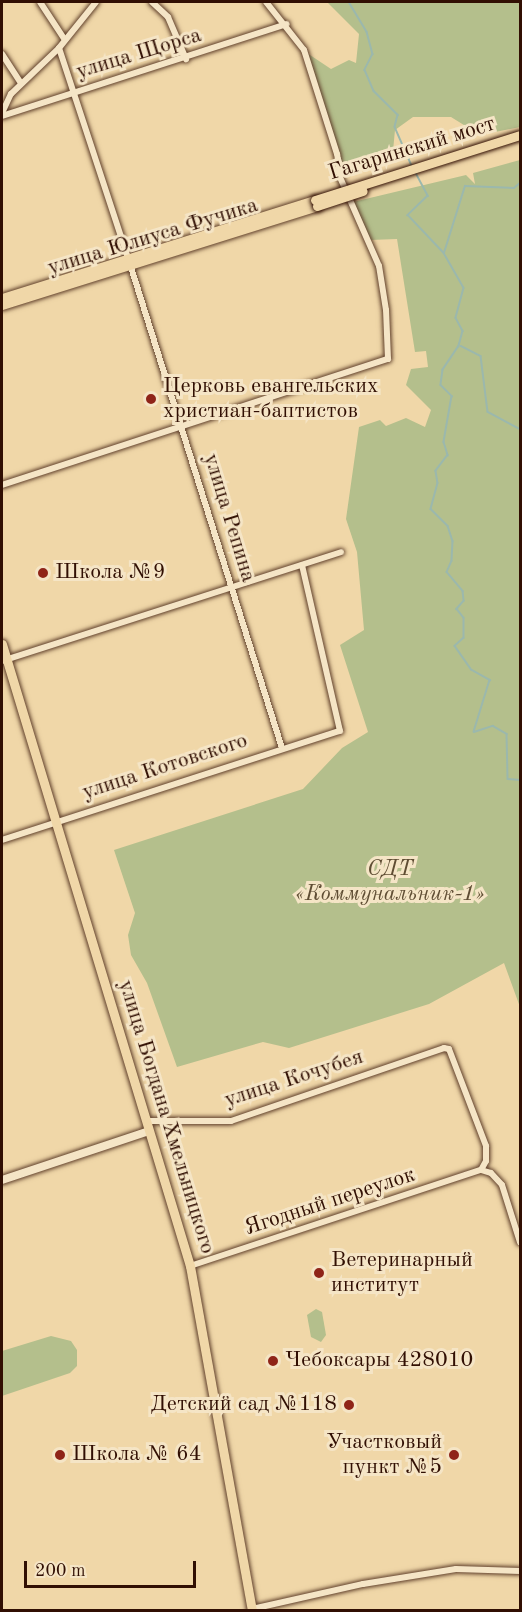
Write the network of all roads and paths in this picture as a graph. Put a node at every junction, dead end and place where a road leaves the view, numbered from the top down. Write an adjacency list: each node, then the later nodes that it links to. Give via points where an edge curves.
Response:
1 (40, 2): 6 (street)
2 (96, 2): 6 (street)
3 (152, 2): 9 (street, via 168,17)
4 (266, 2): 5 (street)
5 (286, 24): 9 (street, улица Щорса); 19 (street, via 304,50 337,154 340,177 378,266 386,310 388,359)
6 (65, 40): 7 (street)
7 (59, 48): 10 (street); 11 (street, улица Репина)
8 (2, 54): 10 (street)
9 (186, 59): 11 (street, улица Щорса)
10 (21, 83): 12 (street)
11 (73, 93): 12 (street, улица Щорса); 16 (street, улица Репина)
12 (2, 115)
13 (520, 135): 15 (main road, Гагаринский мост, bridge)
14 (520, 142): 15 (main road, Гагаринский мост, bridge)
15 (316, 203): 16 (main road, улица Юлиуса Фучика)
16 (129, 261): 17 (main road, улица Юлиуса Фучика); 18 (main road, улица Юлиуса Фучика); 19 (street, улица Репина)
17 (2, 298)
18 (2, 305)
19 (181, 426): 20 (street); 23 (street, улица Репина)
20 (2, 485)
21 (341, 552): 22 (street)
22 (302, 565): 23 (street); 26 (street, улица Котовского, via 340,731)
23 (231, 586): 25 (street); 26 (street, улица Репина)
24 (2, 644): 25 (main road, улица Богдана Хмельницкого)
25 (4, 661): 27 (main road, улица Богдана Хмельницкого)
26 (282, 748): 27 (street, улица Котовского)
27 (56, 822): 28 (street, улица Котовского); 29 (main road, улица Богдана Хмельницкого)
28 (2, 840)
29 (147, 1126): 30 (street, улица Кочубея, via 231,1121 449,1049 486,1146 486,1161); 31 (street); 33 (main road, улица Богдана Хмельницкого)
30 (481, 1170): 32 (street, via 491,1173 502,1185); 33 (street, Ягодный переулок)
31 (2, 1180)
32 (520, 1242)
33 (190, 1266): 35 (main road, улица Богдана Хмельницкого)
34 (520, 1571): 35 (street, via 456,1569 363,1584)
35 (252, 1610)

